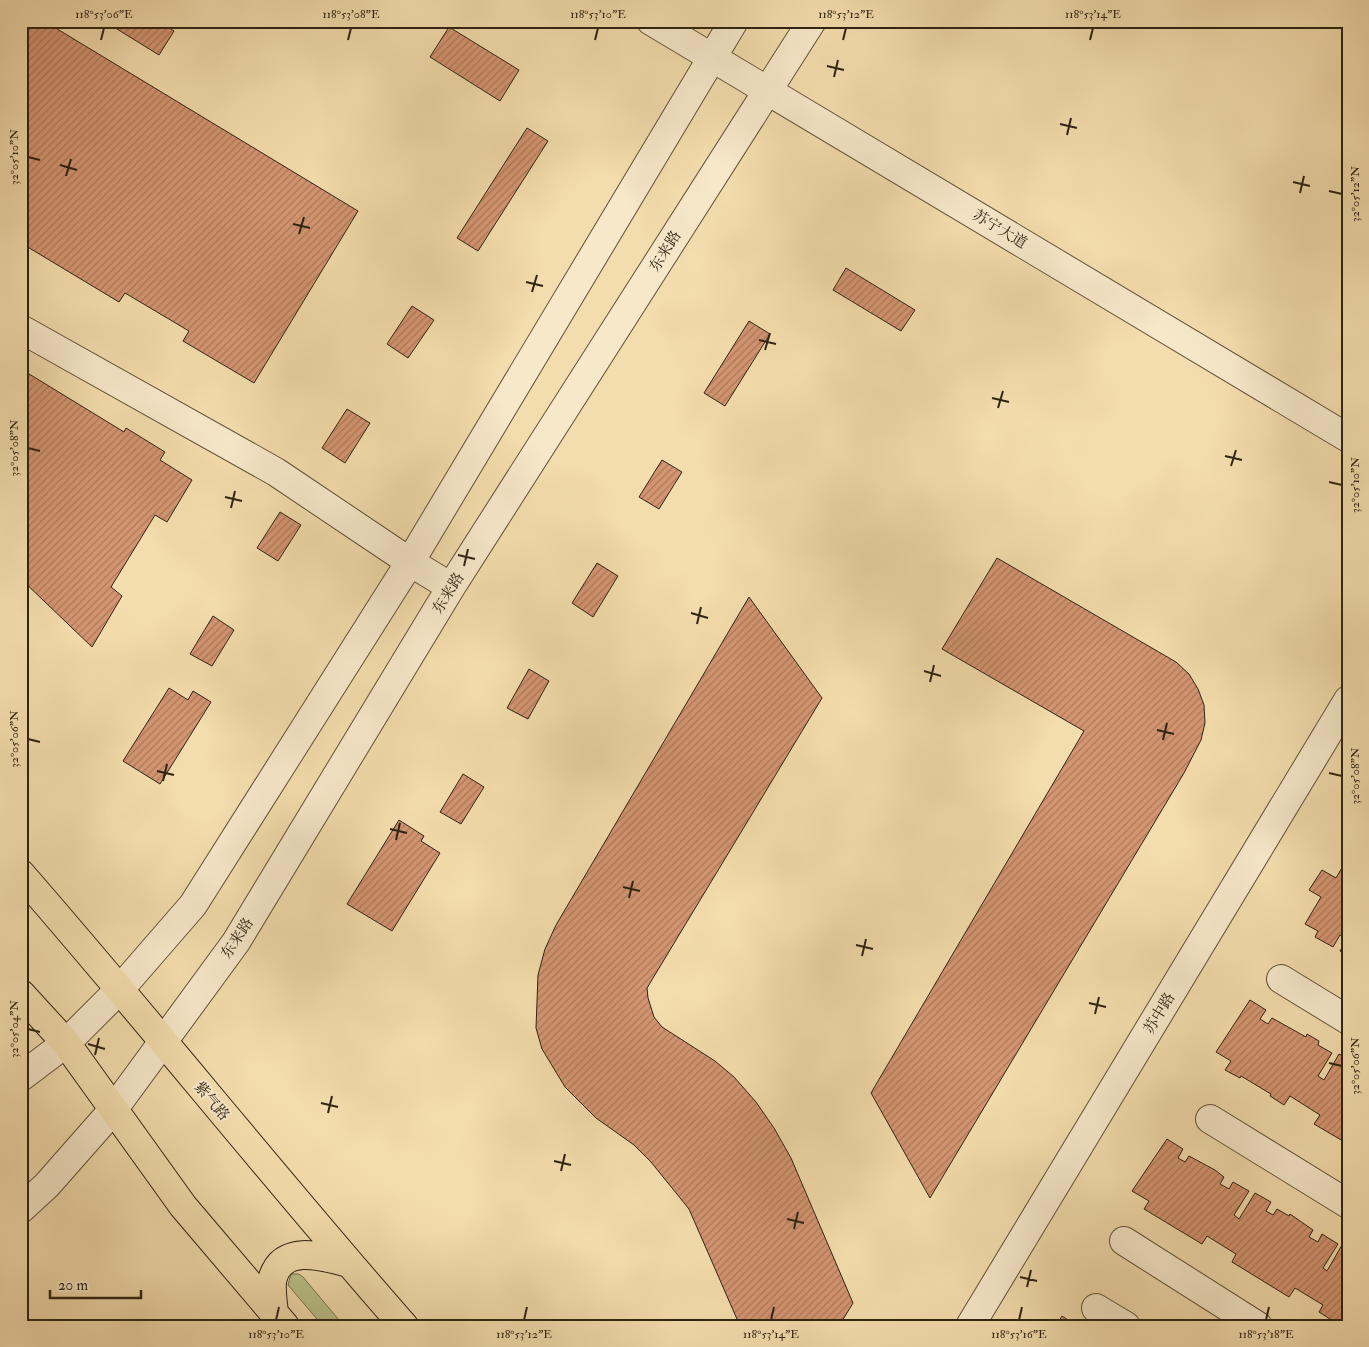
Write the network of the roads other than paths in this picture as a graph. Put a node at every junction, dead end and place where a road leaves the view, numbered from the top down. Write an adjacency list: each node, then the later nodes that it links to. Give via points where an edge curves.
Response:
1 (651, 21): 4 (street, 苏宁大道)
2 (734, 21): 4 (street)
3 (812, 21): 5 (street, 东来路)
4 (712, 58): 5 (street, 苏宁大道); 8 (street)
5 (768, 90): 7 (street, 苏宁大道); 9 (street, 东来路)
6 (21, 329): 8 (street, via 276,472)
7 (1348, 438)
8 (410, 562): 9 (street); 13 (street, via 193,905)
9 (451, 587): 16 (street, 东来路, via 236,942)
10 (1348, 700): 28 (street, 苏中路)
11 (21, 874): 13 (main road, 紫气路)
12 (1281, 979): 15 (street)
13 (121, 988): 16 (main road, 紫气路); 17 (street)
14 (21, 994): 17 (main road)
15 (1348, 1020)
16 (162, 1041): 19 (street, 东来路); 24 (main road, 紫气路)
17 (66, 1043): 18 (street); 19 (main road)
18 (21, 1077)
19 (113, 1110): 22 (street, 东来路); 26 (main road, via 183,1206)
20 (1210, 1119): 21 (street)
21 (1348, 1204)
22 (21, 1209)
23 (1124, 1241): 30 (street)
24 (349, 1263): 26 (main road, via 308,1253 285,1260 274,1277); 27 (main road, 紫气路)
25 (1096, 1308): 29 (street)
26 (279, 1319)
27 (404, 1326)
28 (970, 1326)
29 (1126, 1326)
30 (1258, 1326)

